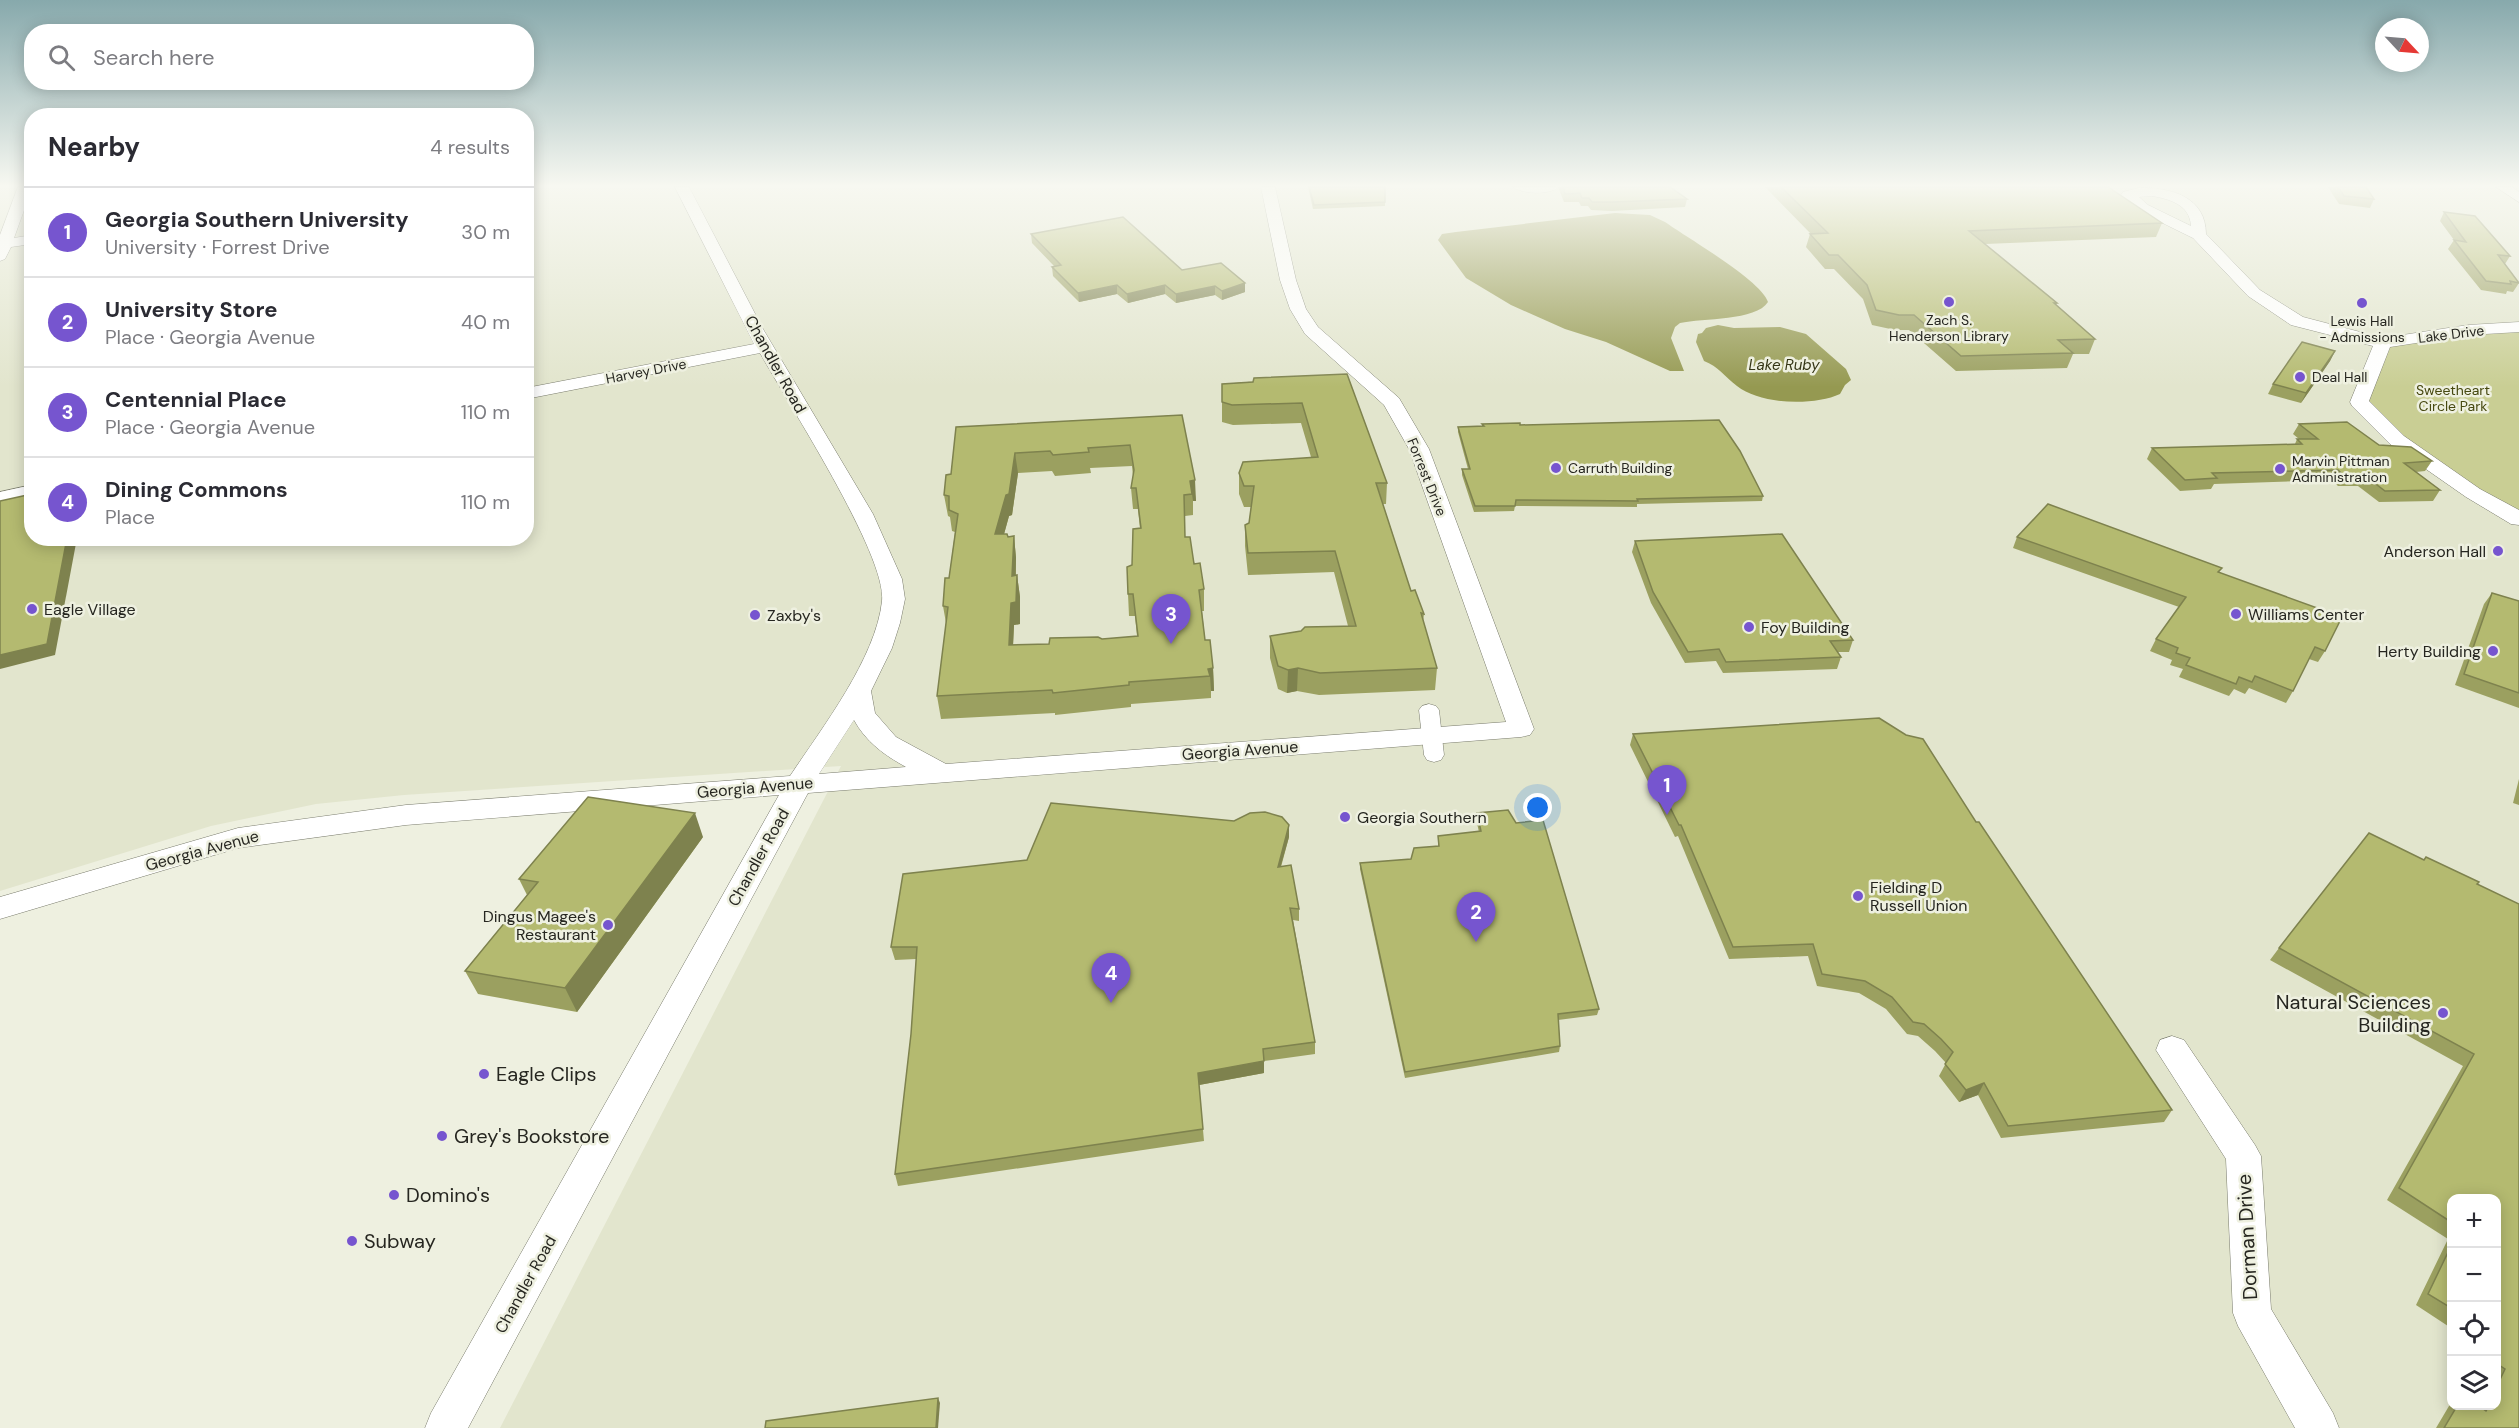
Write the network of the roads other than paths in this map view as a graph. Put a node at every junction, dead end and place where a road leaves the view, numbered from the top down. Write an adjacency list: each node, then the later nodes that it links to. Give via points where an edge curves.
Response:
1 (717, 254): 6 (street, Chandler Road)
2 (1282, 254): 12 (street, Forrest Drive, via 1298,309 1311,330 1392,402 1419,449)
3 (2216, 254): 5 (street, via 2254,293 2278,311 2297,321)
4 (2519, 327): 5 (street, Lake Drive, via 2468,330)
5 (2383, 344): 10 (street, via 2359,402 2397,440 2473,493)
6 (765, 347): 7 (street, Harvey Drive); 11 (street, Chandler Road, via 879,544 895,596 885,635)
7 (534, 392)
8 (24, 493): 9 (street)
9 (0, 498)
10 (2519, 519)
11 (858, 689): 13 (street, via 863,715 873,730 907,757); 14 (street, Chandler Road)
12 (1521, 729): 13 (street, Georgia Avenue)
13 (940, 773): 14 (street, Georgia Avenue)
14 (799, 784): 15 (street, Georgia Avenue, via 406,815 285,830 238,838); 17 (street, Chandler Road)
15 (0, 908)
16 (2172, 1050): 18 (street, Dorman Drive, via 2243,1156 2252,1313)
17 (446, 1428)
18 (2318, 1428)

